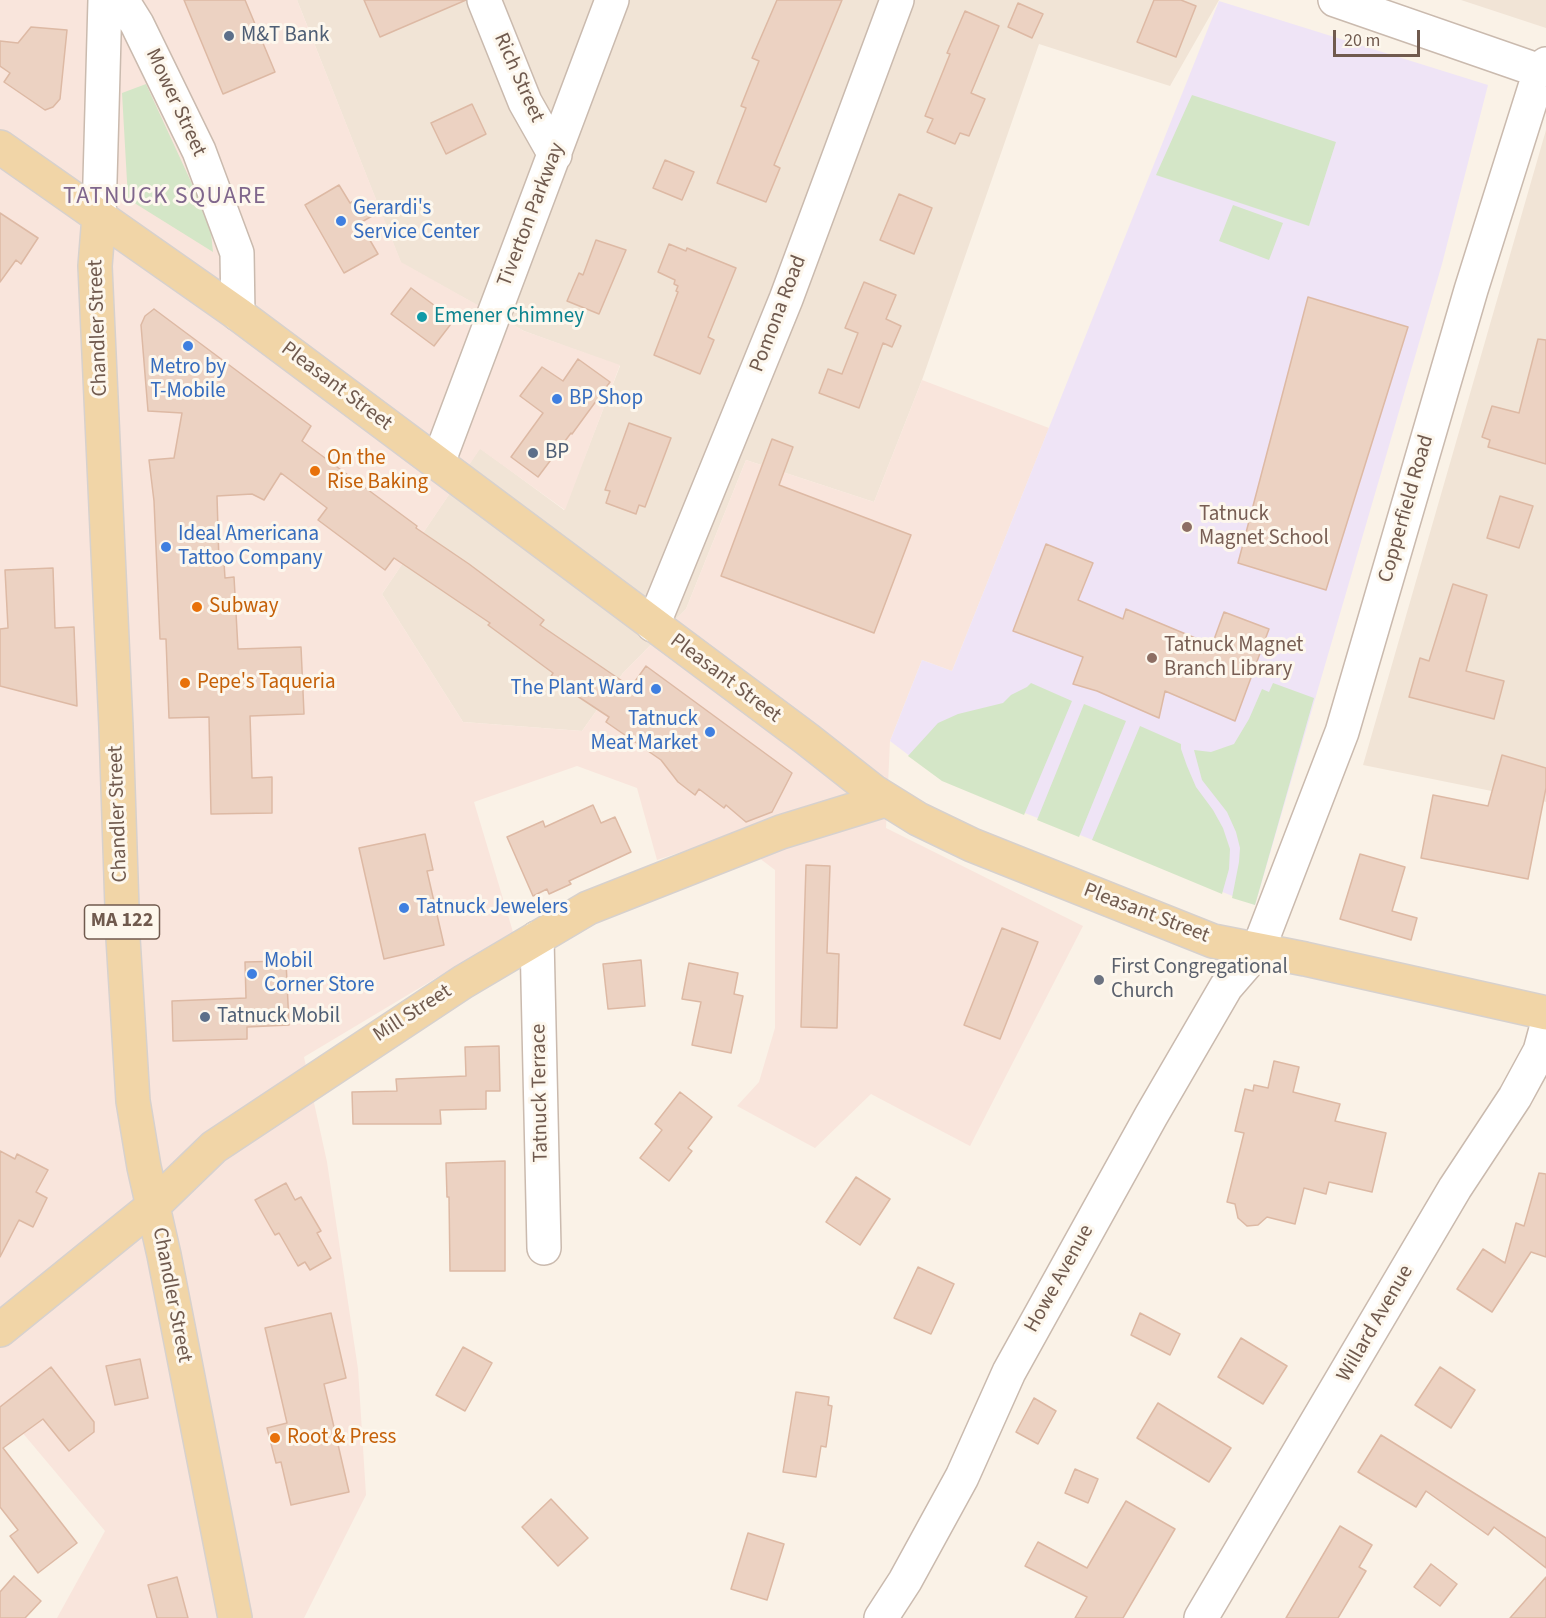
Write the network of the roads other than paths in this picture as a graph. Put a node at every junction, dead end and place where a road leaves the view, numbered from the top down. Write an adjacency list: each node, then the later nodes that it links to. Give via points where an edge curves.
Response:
1 (105, 0): 10 (street)
2 (122, 0): 11 (street, Mower Street, via 138,24 199,151 237,253)
3 (484, 0): 9 (street, Rich Street, via 525,102)
4 (612, 0): 9 (street, Tiverton Parkway)
5 (897, 0): 13 (street, Pomona Road, via 786,299)
6 (1335, 0): 7 (street)
7 (1543, 68): 16 (street, Copperfield Road, via 1471,290 1342,732)
8 (0, 147): 10 (main road, Pleasant Street)
9 (555, 155): 12 (street, Tiverton Parkway)
10 (99, 216): 11 (main road, Pleasant Street); 19 (main road, Chandler Street / MA 122, via 95,266 124,974 136,1128)
11 (238, 314): 12 (main road, Pleasant Street)
12 (438, 463): 13 (main road, Pleasant Street)
13 (653, 625): 14 (main road, Pleasant Street)
14 (885, 800): 15 (main road, Mill Street, via 781,832 588,908); 16 (main road, Pleasant Street, via 972,845 1192,934)
15 (537, 938): 19 (main road, Mill Street, via 446,993 214,1147); 20 (street, Tatnuck Terrace)
16 (1258, 950): 17 (main road, Pleasant Street); 23 (street, Howe Avenue, via 1226,987 1151,1116 1009,1372 962,1478)
17 (1546, 1013)
18 (1546, 1029): 24 (street, Willard Avenue, via 1540,1051 1515,1097 1455,1188)
19 (153, 1206): 21 (main road, Mill Street); 22 (main road, Chandler Street / MA 122)
20 (544, 1248)
21 (0, 1330)
22 (235, 1618)
23 (882, 1618)
24 (1201, 1618)

